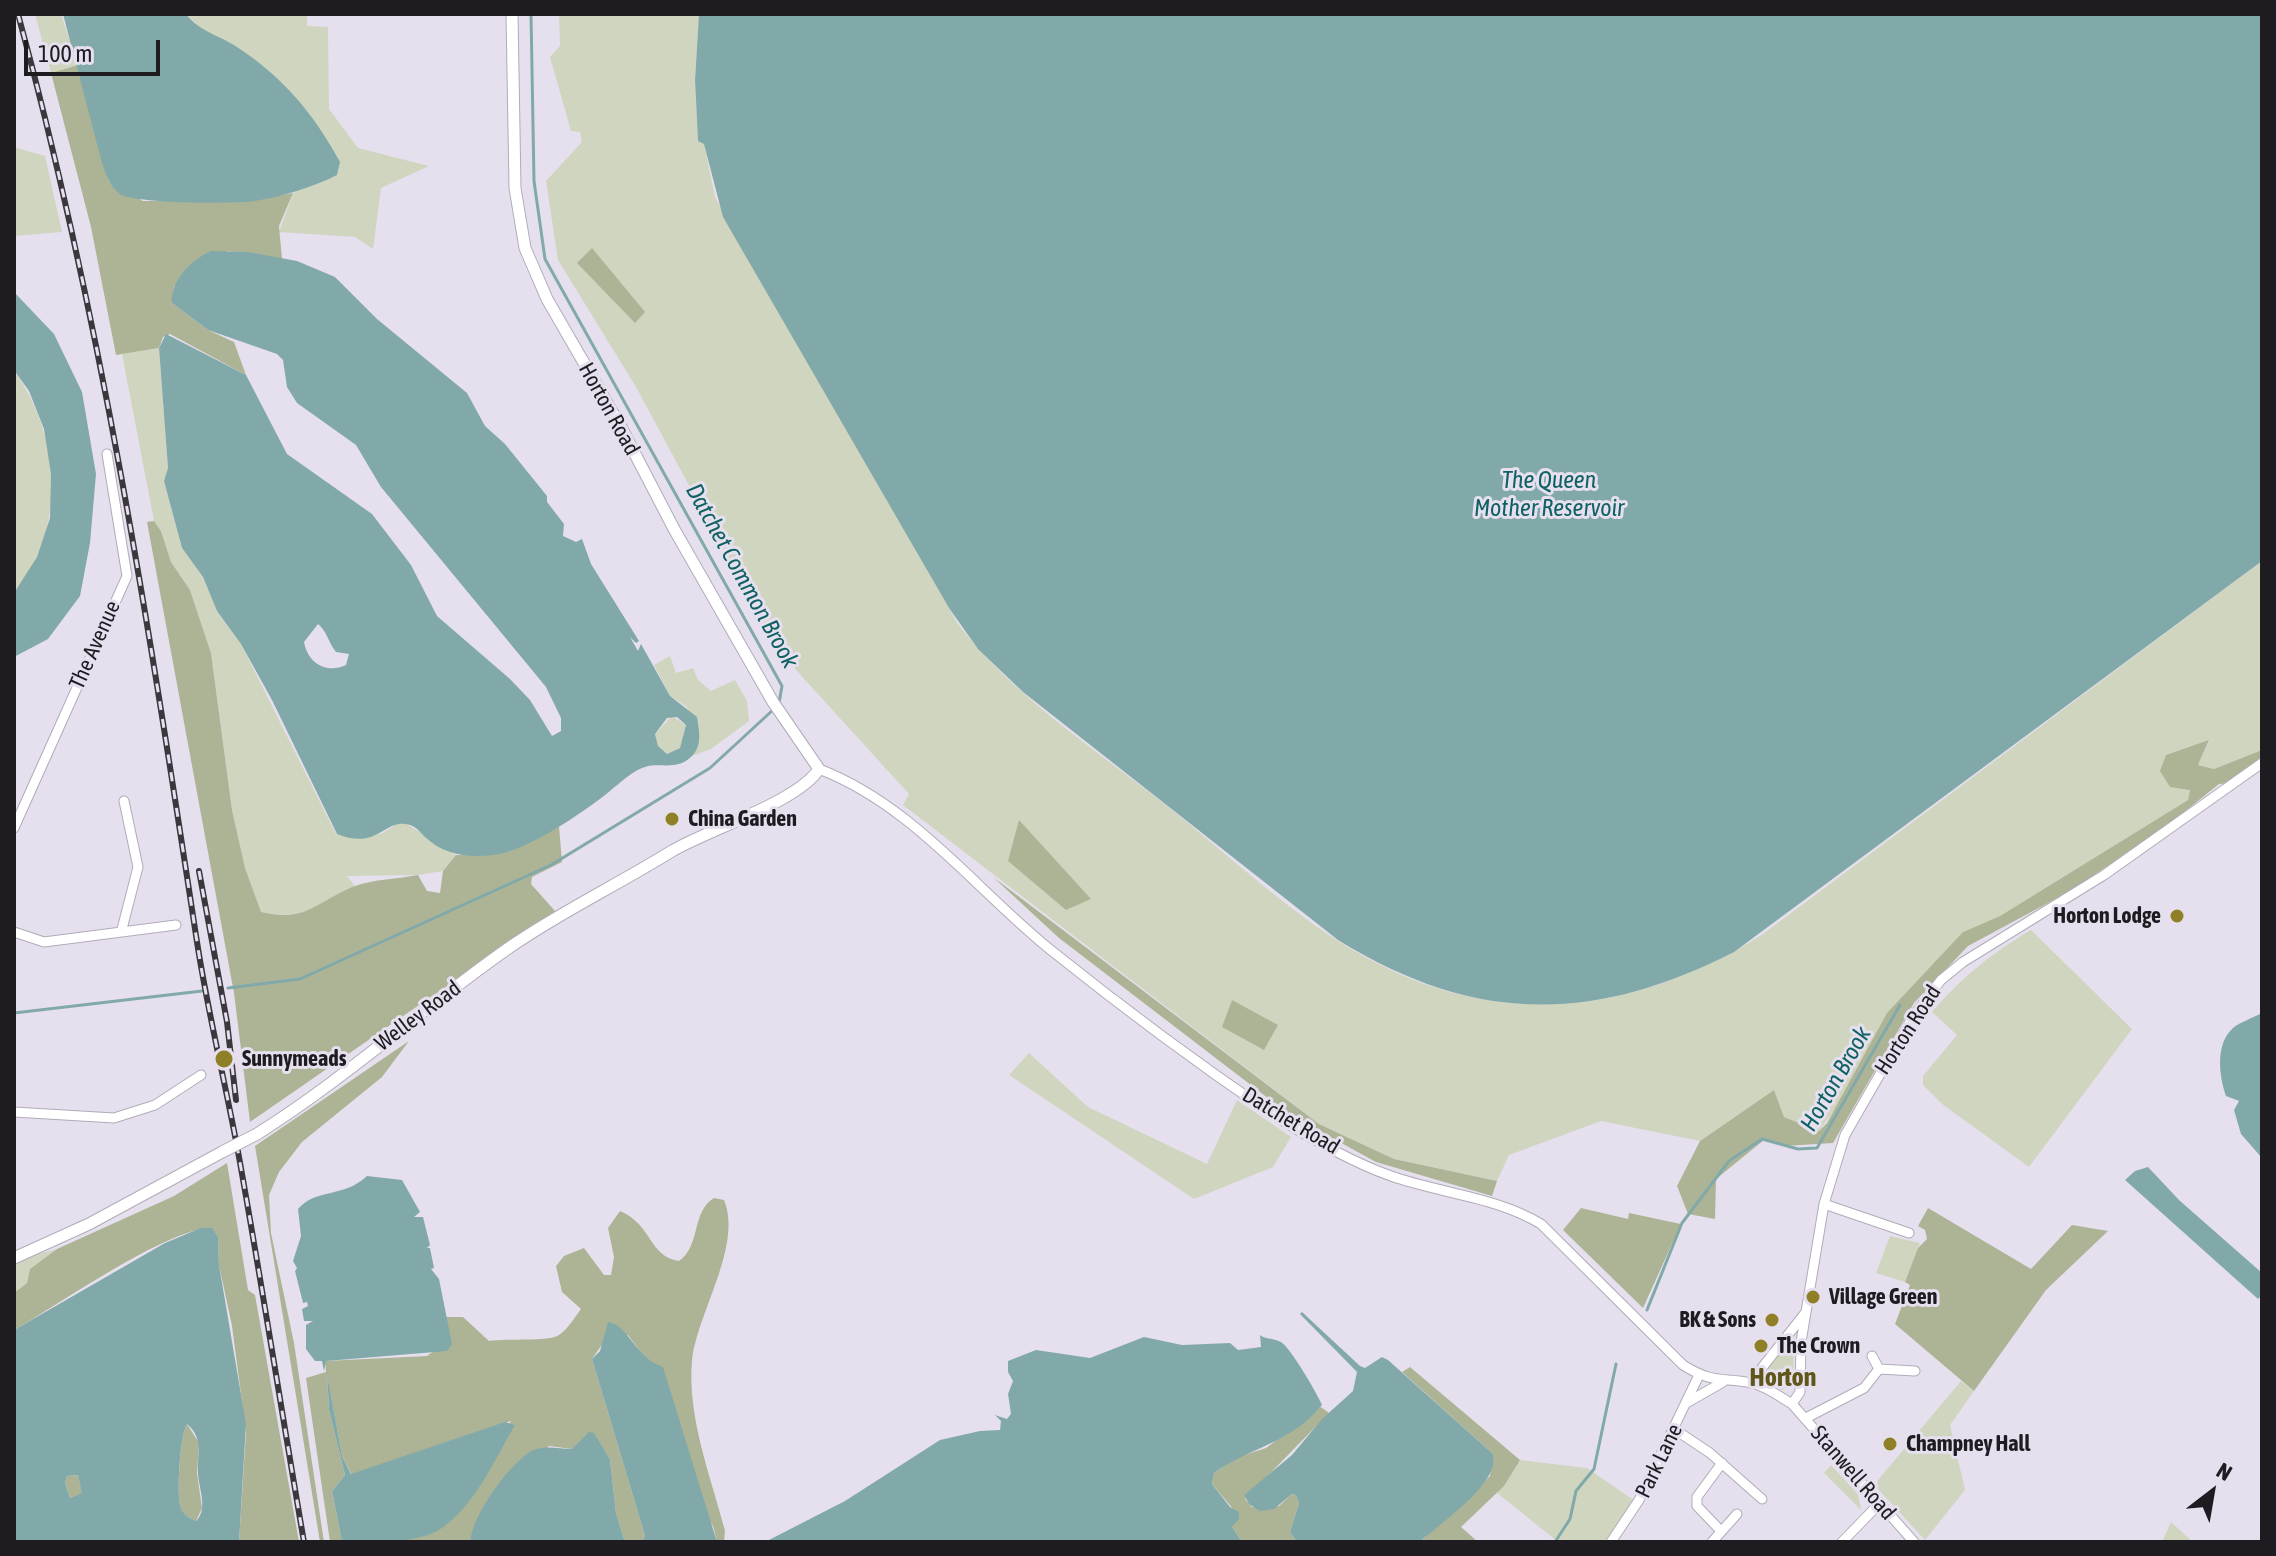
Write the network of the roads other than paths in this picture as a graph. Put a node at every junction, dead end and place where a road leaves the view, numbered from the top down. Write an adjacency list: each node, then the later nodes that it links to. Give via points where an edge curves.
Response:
1 (512, 14): 4 (main road, Horton Road, via 515,188 525,248 547,299 776,706)
2 (107, 454): 6 (street, The Avenue, via 127,576)
3 (2262, 763): 12 (street, Horton Road, via 2104,875 1941,980 1914,1015 1845,1135)
4 (819, 769): 14 (main road, Welley Road, bridge, via 794,791 682,846 522,940 417,1014 308,1102 257,1134); 19 (street, Datchet Road, via 894,811 1050,950 1274,1115 1390,1176 1514,1211 1541,1224 1660,1345)
5 (124, 801): 8 (street, via 138,867)
6 (14, 828)
7 (176, 925): 8 (street)
8 (122, 929): 9 (street, via 44,942)
9 (14, 932)
10 (201, 1075): 11 (street, via 155,1105 114,1118)
11 (14, 1112)
12 (1824, 1204): 13 (street); 15 (street, Horton Road)
13 (1909, 1233)
14 (14, 1258)
15 (1806, 1312): 21 (street, Horton Road); 23 (street, Horton Road, via 1800,1392)
16 (1872, 1356): 17 (street)
17 (1879, 1369): 18 (street); 24 (street, via 1864,1388)
18 (1915, 1371)
19 (1699, 1375): 20 (street, Datchet Road); 22 (street, Park Lane)
20 (1723, 1382): 21 (street, Datchet Road); 22 (street)
21 (1750, 1383): 23 (street, Datchet Road)
22 (1688, 1402): 25 (street, Park Lane)
23 (1792, 1404): 24 (street, Stanwell Road)
24 (1806, 1418): 28 (street, Stanwell Road)
25 (1674, 1429): 26 (street); 31 (street, Park Lane, via 1633,1512)
26 (1722, 1463): 27 (street); 30 (street, via 1697,1497 1697,1506)
27 (1762, 1499)
28 (1879, 1504): 33 (street); 34 (street, Stanwell Road)
29 (1737, 1514): 30 (street)
30 (1721, 1531): 32 (street)
31 (1611, 1542)
32 (1712, 1542)
33 (1842, 1542)
34 (1914, 1542)

